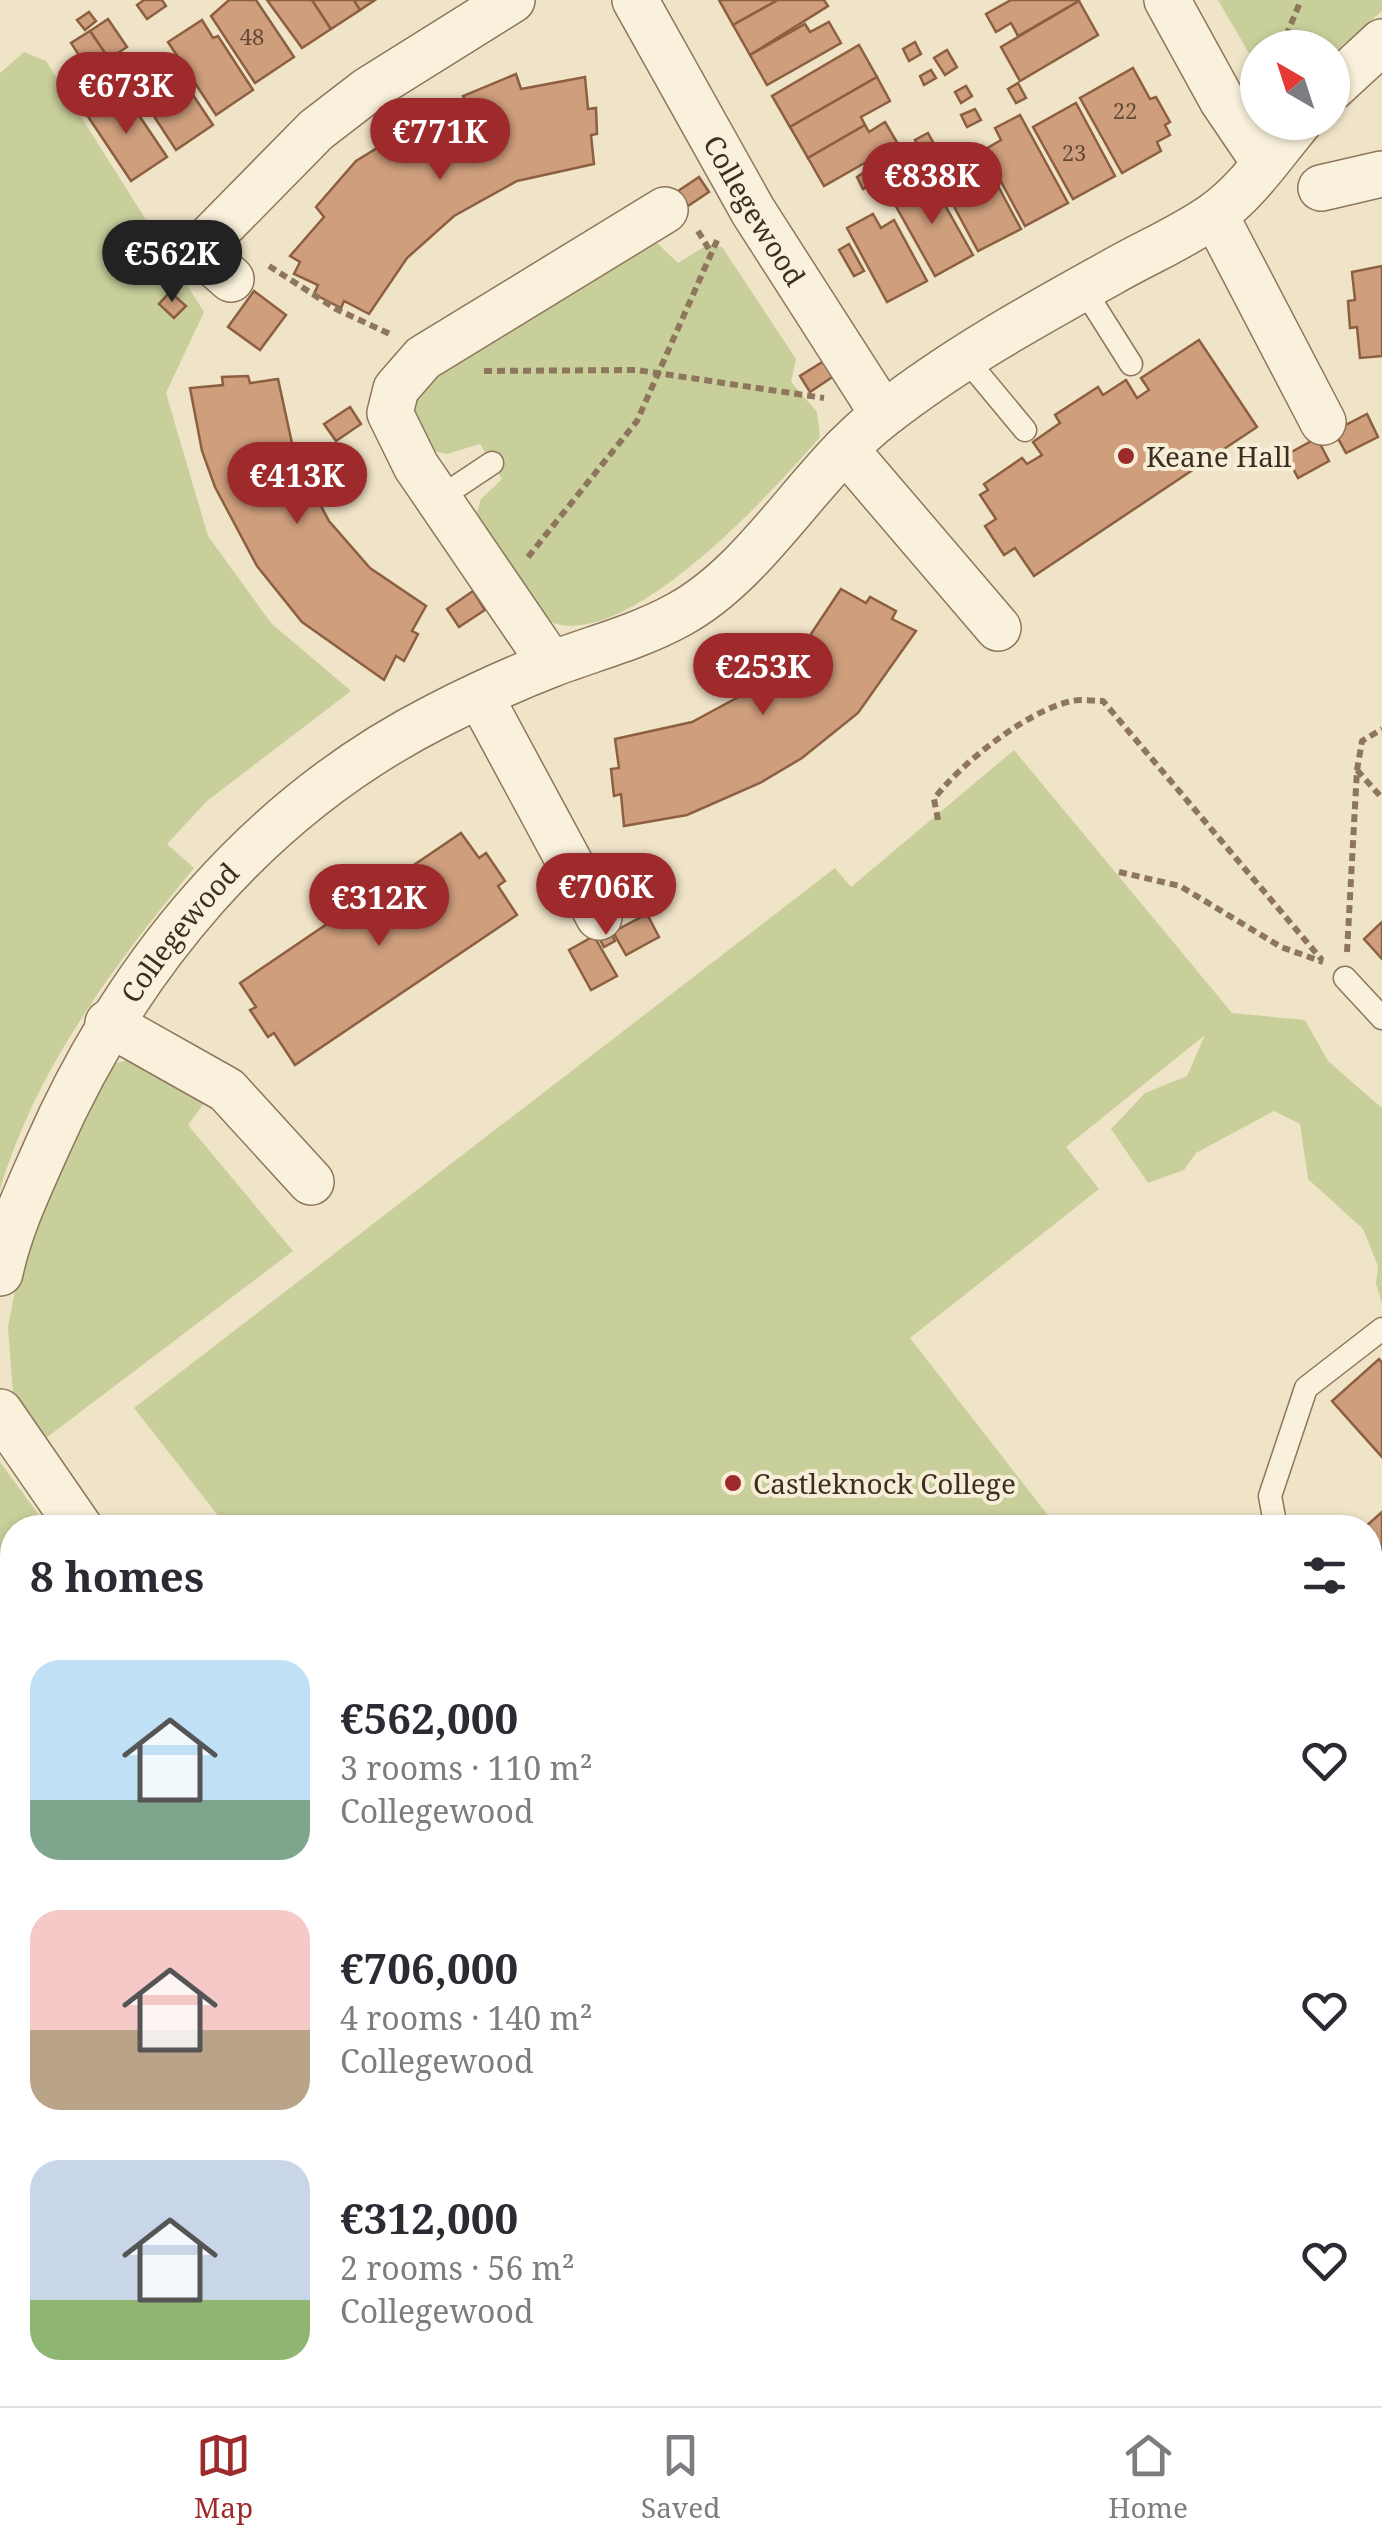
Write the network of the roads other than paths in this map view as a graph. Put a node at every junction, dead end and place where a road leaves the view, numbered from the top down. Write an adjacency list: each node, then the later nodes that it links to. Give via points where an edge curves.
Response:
1 (512, 0): 12 (street, via 316,130 198,250)
2 (636, 0): 16 (street, Collegewood, via 754,211)
3 (1167, 0): 7 (street)
4 (1379, 53): 5 (street)
5 (1350, 75)
6 (1283, 140): 7 (street, Collegewood)
7 (1264, 162): 11 (street, Collegewood)
8 (1382, 174): 9 (street)
9 (1320, 188)
10 (665, 210): 21 (street, via 423,358 396,390 390,413)
11 (1215, 215): 13 (street, Collegewood); 17 (street)
12 (231, 279)
13 (1083, 288): 14 (street, Collegewood); 15 (lane)
14 (966, 359): 16 (street, Collegewood); 18 (lane)
15 (1131, 364)
16 (883, 414): 19 (street, Collegewood)
17 (1323, 422)
18 (1025, 430)
19 (845, 449): 22 (street); 23 (street, Collegewood, via 735,570 682,614)
20 (492, 463): 21 (lane)
21 (438, 499): 23 (street)
22 (998, 628)
23 (551, 664): 24 (street, Collegewood)
24 (480, 696): 25 (street); 28 (street, Collegewood, via 368,754 230,867 163,944)
25 (599, 918)
26 (1345, 978): 27 (lane)
27 (1382, 1018)
28 (108, 1023): 29 (street, via 227,1090); 30 (street, Collegewood, via 33,1178)
29 (311, 1182)
30 (0, 1273)
31 (1382, 1329): 34 (lane, via 1306,1388 1270,1496)
32 (0, 1412): 33 (street)
33 (71, 1515)
34 (1274, 1515)

